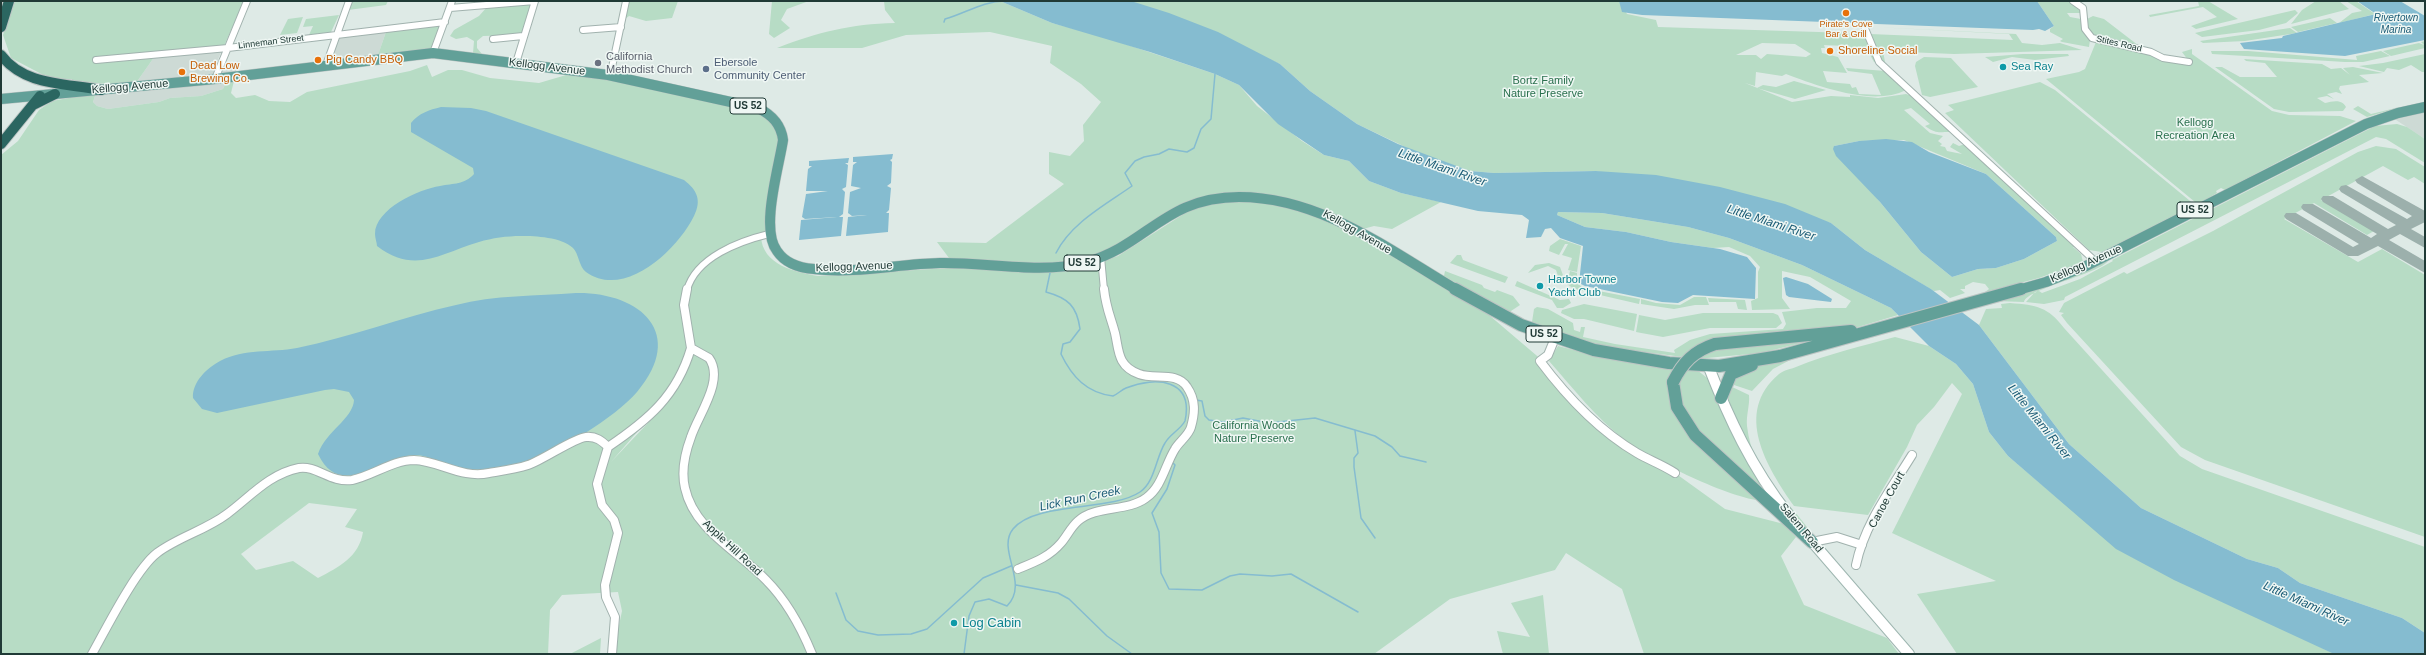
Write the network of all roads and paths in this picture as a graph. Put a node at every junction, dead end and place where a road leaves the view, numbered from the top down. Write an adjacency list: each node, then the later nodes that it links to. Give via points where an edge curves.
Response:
1 (9, 1): 11 (highway)
2 (246, 1): 17 (street)
3 (349, 1): 14 (street)
4 (452, 1): 8 (street)
5 (535, 1): 8 (street); 15 (street)
6 (626, 1): 12 (street)
7 (2073, 1): 21 (street, Stites Road, via 2083,8 2085,29 2092,38 2152,52 2163,58)
8 (450, 8): 9 (street)
9 (444, 22): 14 (street, Linneman Street); 18 (street)
10 (1864, 26): 35 (street, via 1879,62)
11 (1, 27)
12 (621, 27): 13 (street); 24 (street)
13 (583, 30)
14 (337, 34): 17 (street, Linneman Street); 23 (street)
15 (523, 36): 16 (street); 22 (street)
16 (493, 39)
17 (228, 48): 20 (street, Linneman Street); 25 (street)
18 (433, 53): 22 (main road, Kellogg Avenue / US 52); 23 (main road, Kellogg Avenue / US 52)
19 (1, 55): 26 (highway, via 8,65 28,76 57,84)
20 (96, 60)
21 (2189, 62)
22 (516, 63): 24 (main road, Kellogg Avenue / US 52)
23 (326, 65): 25 (main road, Kellogg Avenue / US 52)
24 (608, 75): 33 (main road, Kellogg Avenue / US 52, via 758,108 776,120 783,140)
25 (215, 79): 26 (main road, Kellogg Avenue / US 52)
26 (101, 90): 27 (main road, Kellogg Avenue / US 52)
27 (55, 94): 28 (main road, Kellogg Avenue / US 52); 30 (highway)
28 (40, 96): 29 (main road, Kellogg Avenue / US 52); 30 (highway)
29 (1, 99)
30 (34, 104): 32 (highway)
31 (2425, 107): 35 (main road, Kellogg Avenue / US 52, via 2366,124)
32 (1, 144)
33 (769, 234): 34 (main road, Kellogg Avenue / US 52, via 775,250 786,260 820,270 952,262 1050,267 1071,265); 38 (street, via 743,240 728,248 692,278 684,299)
34 (1101, 257): 37 (main road, Kellogg Avenue / US 52, via 1190,204 1222,197 1278,199 1303,205 1330,216 1482,305 1521,325); 50 (street, via 1106,309 1115,333 1117,352 1123,362 1139,374 1175,378 1186,385 1195,405 1191,430 1175,449 1159,484 1147,498 1138,503 1089,515 1078,521 1045,558)
35 (2095, 261): 36 (main road, Kellogg Avenue / US 52, via 2046,282)
36 (1880, 330): 39 (main road, Kellogg Avenue / US 52); 47 (main road, bridge, via 1715,344 1690,354 1674,382 1673,395 1677,411 1686,425 1701,442)
37 (1555, 338): 40 (main road, Kellogg Avenue / US 52, via 1622,357); 46 (street, via 1548,355 1540,361 1561,389 1589,417 1621,442)
38 (691, 348): 44 (street, via 684,370 670,395 651,415); 53 (street, Apple Hill Road, via 705,354 714,370 713,383 685,455 684,477 688,498 699,518 710,530 765,578 781,597 801,626)
39 (1780, 356): 41 (main road, Kellogg Avenue / US 52, via 1719,366); 43 (main road, via 1735,371 1728,378)
40 (1687, 364): 41 (main road, Kellogg Avenue / US 52); 42 (street, Salem Road, via 1705,372)
41 (1708, 365): 42 (street, Salem Road)
42 (1717, 387): 43 (street, Salem Road)
43 (1721, 398): 47 (street, Salem Road, via 1737,438 1762,481)
44 (608, 447): 51 (street, via 599,439 586,437 528,465 486,474 459,473 427,462 412,460 350,480 327,477 312,468 281,474 266,482 226,515 156,553 136,578); 52 (street, via 597,484 602,505 614,520 618,533 605,585 606,597 615,617)
45 (1912, 455): 48 (street, Canoe Court, via 1880,508)
46 (1675, 473)
47 (1812, 542): 48 (street, via 1833,536 1847,538); 54 (street, Salem Road)
48 (1862, 546): 49 (street, Canoe Court)
49 (1856, 565)
50 (1018, 569)
51 (92, 654)
52 (612, 654)
53 (812, 654)
54 (1909, 654)

